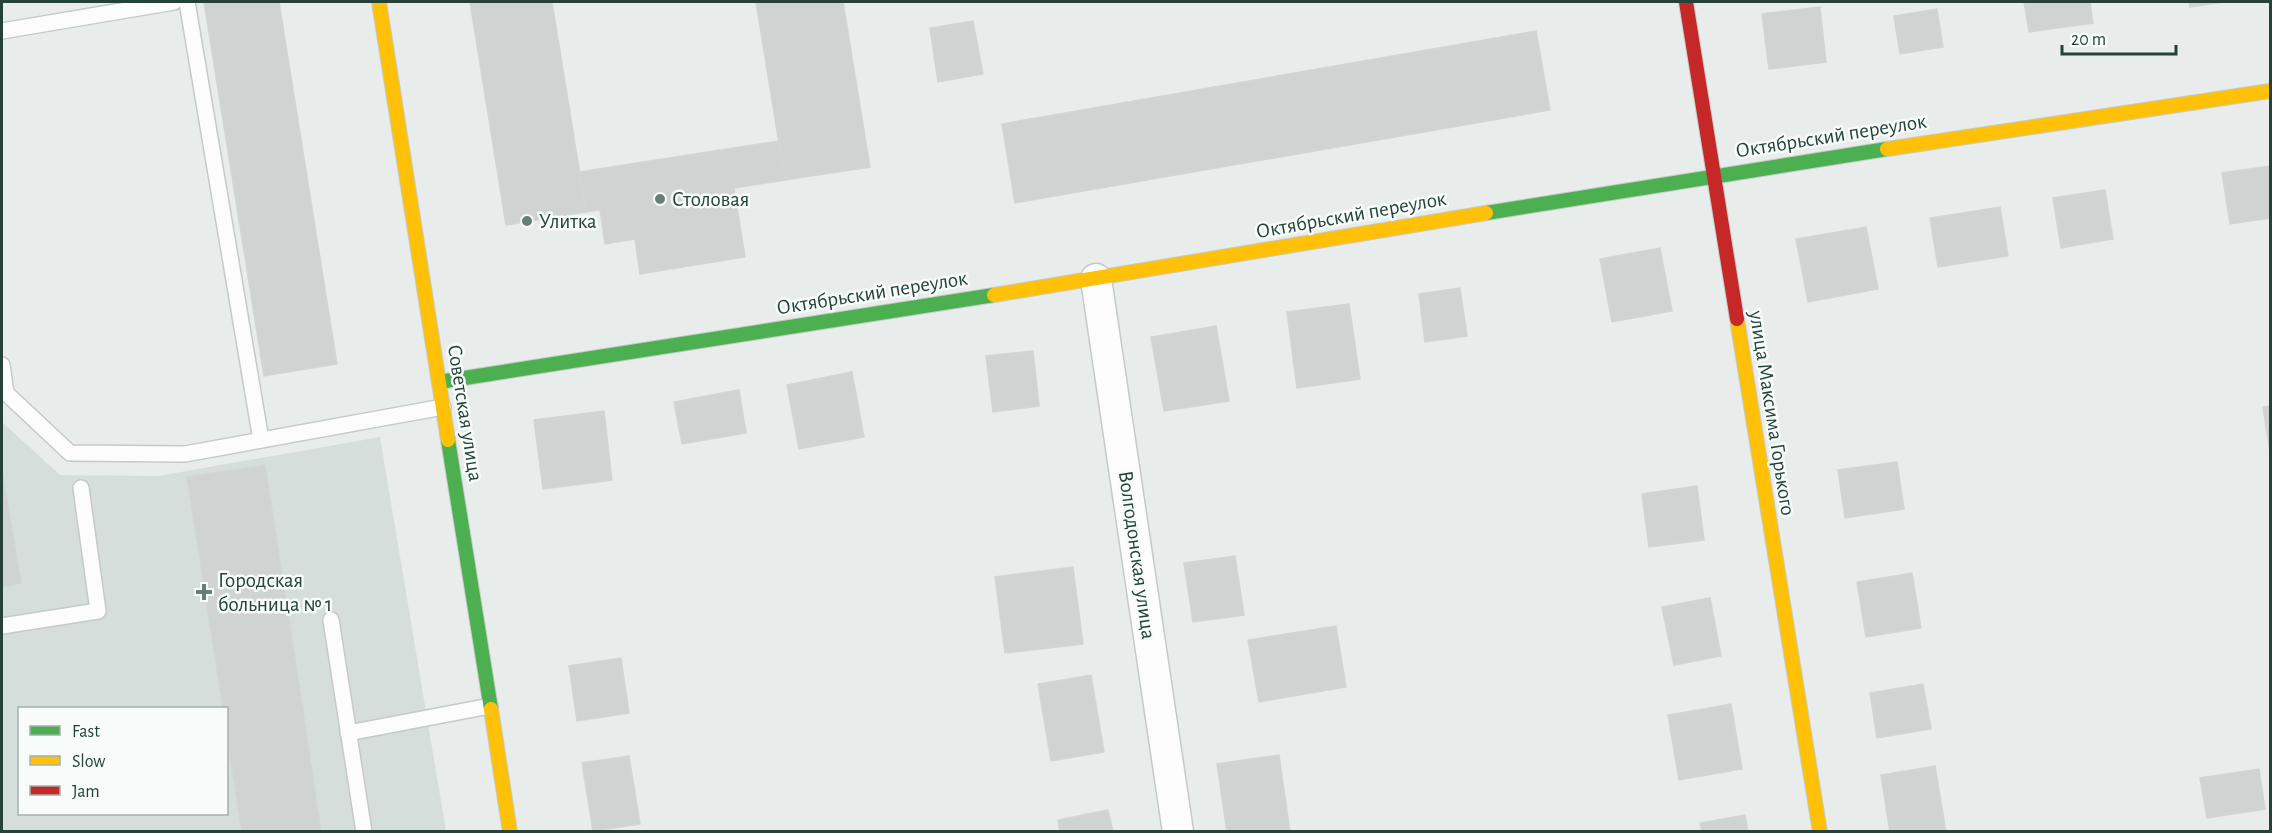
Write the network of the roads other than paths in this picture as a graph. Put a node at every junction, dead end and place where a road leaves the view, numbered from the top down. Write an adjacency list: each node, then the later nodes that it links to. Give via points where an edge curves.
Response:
1 (174, 2): 5 (lane)
2 (187, 2): 12 (lane)
3 (379, 2): 10 (street, Советская улица)
4 (1686, 2): 7 (street, улица Максима Горького)
5 (2, 31)
6 (2271, 91): 7 (street, Октябрьский переулок)
7 (1712, 175): 8 (street, Октябрьский переулок); 21 (street, улица Максима Горького)
8 (1096, 279): 10 (street, Октябрьский переулок); 20 (street, Волгодонская улица)
9 (2, 365): 12 (lane, via 6,393 70,453 185,453)
10 (439, 382): 11 (street, Советская улица)
11 (443, 407): 12 (lane); 16 (street, Советская улица)
12 (261, 440)
13 (81, 488): 15 (lane, via 98,611)
14 (331, 620): 17 (lane)
15 (2, 626)
16 (490, 706): 17 (lane); 19 (street, Советская улица)
17 (348, 734): 18 (lane)
18 (364, 831)
19 (510, 831)
20 (1178, 831)
21 (1820, 831)

